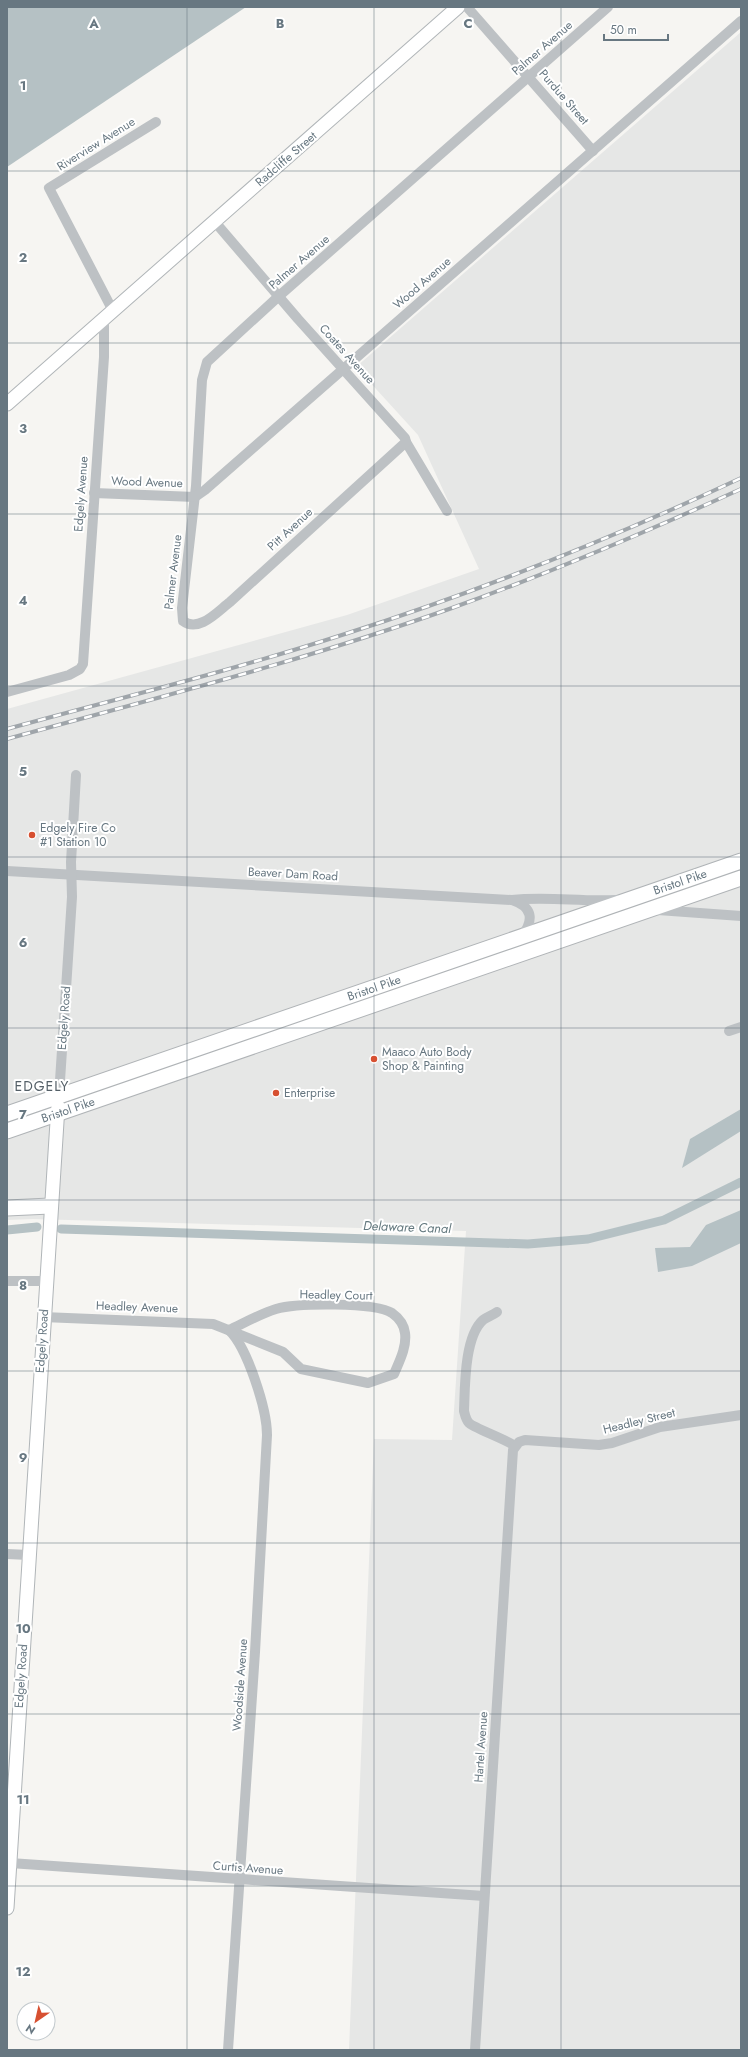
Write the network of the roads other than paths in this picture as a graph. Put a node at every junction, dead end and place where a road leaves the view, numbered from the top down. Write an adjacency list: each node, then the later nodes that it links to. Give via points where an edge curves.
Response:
1 (458, 7): 9 (main road, Radcliffe Street)
2 (467, 7): 5 (street, Purdue Street)
3 (608, 7): 5 (street, Palmer Avenue)
4 (741, 21): 7 (street, Wood Avenue)
5 (529, 76): 7 (street, Purdue Street); 10 (street, Palmer Avenue)
6 (156, 122): 8 (street, Riverview Avenue)
7 (593, 151): 12 (street, Wood Avenue)
8 (50, 188): 11 (street, Edgely Avenue)
9 (215, 222): 10 (street, Coates Avenue); 11 (main road, Radcliffe Street)
10 (279, 296): 12 (street, Coates Avenue); 16 (street, Palmer Avenue, via 215,353 205,367 199,407)
11 (109, 315): 13 (main road, Radcliffe Street); 15 (street, Edgely Avenue)
12 (344, 370): 14 (street, Coates Avenue); 16 (street, Wood Avenue)
13 (7, 404)
14 (406, 442): 17 (street, Coates Avenue); 18 (street, Pitt Avenue, via 230,602 200,624)
15 (94, 493): 16 (street, Wood Avenue); 19 (street, Edgely Avenue, via 83,664 80,670 69,675)
16 (195, 497): 18 (street, Palmer Avenue, via 181,617)
17 (447, 511)
18 (186, 624)
19 (7, 692)
20 (76, 775): 23 (street, Edgely Road)
21 (741, 861): 25 (highway, Bristol Pike)
22 (7, 871): 23 (street, Beaver Dam Road)
23 (71, 874): 26 (street, Beaver Dam Road); 32 (street, Edgely Road, via 72,896)
24 (741, 878): 27 (highway, Bristol Pike)
25 (630, 899): 26 (street, Beaver Dam Road, via 599,901 539,897); 29 (highway, Bristol Pike)
26 (512, 900): 29 (street, via 524,905 529,912 530,922)
27 (648, 910): 28 (street); 34 (highway, Bristol Pike)
28 (741, 916)
29 (522, 937): 32 (highway, Bristol Pike)
30 (741, 1027): 31 (street)
31 (729, 1031)
32 (59, 1096): 33 (highway, Bristol Pike); 34 (main road, Edgely Road)
33 (7, 1114)
34 (56, 1114): 35 (highway, Bristol Pike); 36 (main road, Edgely Road)
35 (7, 1131)
36 (50, 1206): 37 (highway); 39 (main road, Edgely Road)
37 (7, 1208)
38 (7, 1281): 39 (street)
39 (46, 1281): 41 (main road, Edgely Road)
40 (497, 1312): 44 (street, via 483,1320 472,1340 467,1364 464,1411 469,1424 506,1439)
41 (43, 1317): 42 (street, Headley Avenue, via 213,1324); 46 (main road, Edgely Road)
42 (229, 1330): 42 (street, Headley Court, via 262,1314 287,1307 358,1306 376,1308 392,1314 402,1325 405,1339 404,1349 394,1374 368,1383 301,1369 283,1352); 48 (street, Woodside Avenue, via 240,1343 267,1422)
43 (741, 1415): 44 (street, Headley Street, via 660,1427 612,1443 590,1445 525,1440)
44 (515, 1446): 49 (street, Hartel Avenue, via 512,1454)
45 (7, 1554): 46 (street)
46 (29, 1555): 47 (main road, Edgely Road)
47 (10, 1863): 48 (street, Curtis Avenue); 50 (main road, Edgely Road)
48 (240, 1880): 49 (street, Curtis Avenue); 51 (street, Woodside Avenue)
49 (484, 1896): 52 (street, Hartel Avenue)
50 (7, 1908)
51 (228, 2050)
52 (475, 2050)

